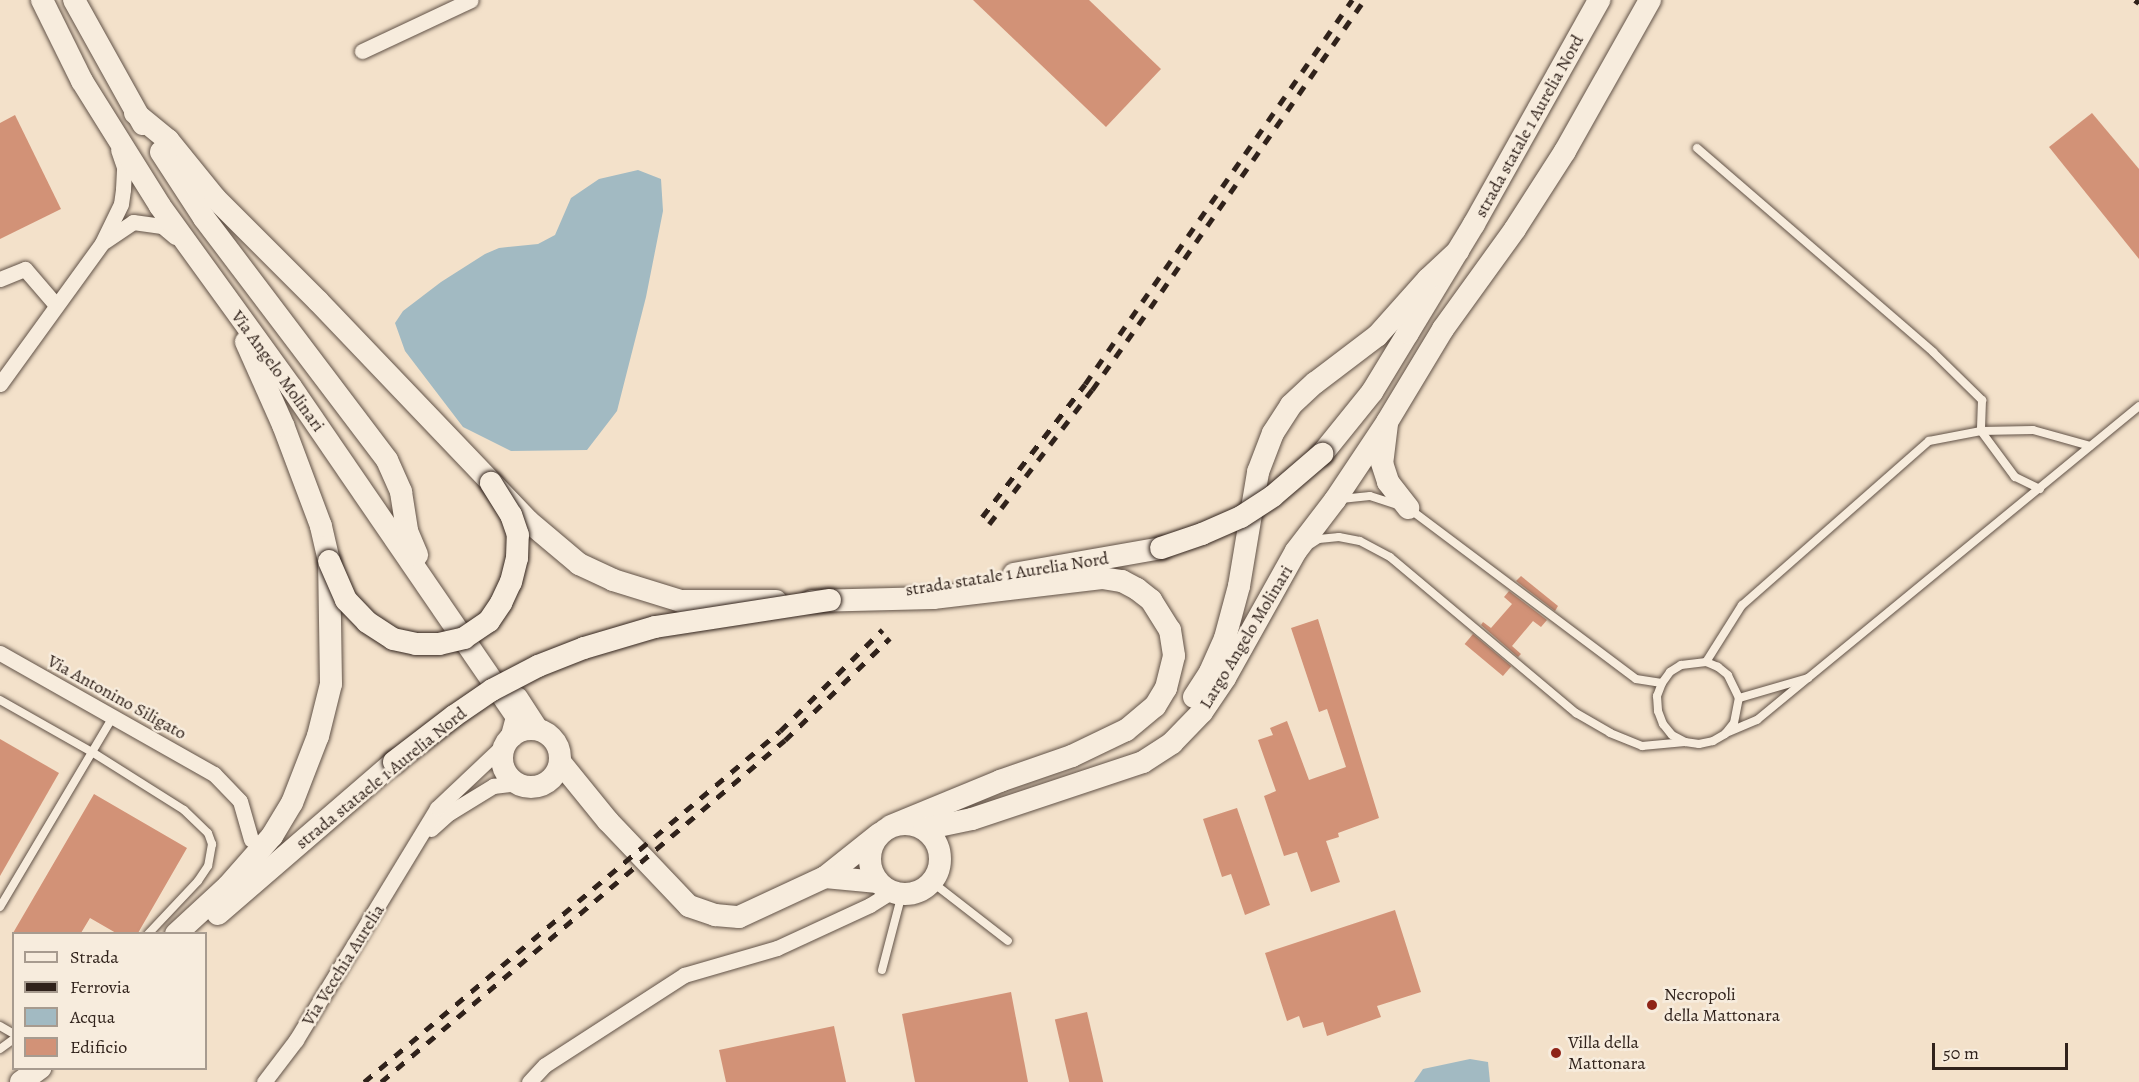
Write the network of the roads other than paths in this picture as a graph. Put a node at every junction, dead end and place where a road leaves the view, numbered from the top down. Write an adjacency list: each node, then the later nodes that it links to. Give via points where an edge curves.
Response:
1 (42, 0): 8 (main road, Via Angelo Molinari, via 82,81)
2 (74, 0): 7 (main road, Via Angelo Molinari)
3 (471, 0): 6 (street)
4 (1599, 0): 11 (main road, strada statale 1 Aurelia Nord)
5 (1650, 0): 18 (main road, Largo Angelo Molinari, via 1564,151 1515,229 1443,329)
6 (362, 51)
7 (135, 113): 21 (main road, via 168,140 215,198); 36 (main road, Via Angelo Molinari, via 204,218 387,460 401,492 412,547)
8 (111, 128): 10 (street, via 124,167 123,189 121,204); 12 (main road, Via Angelo Molinari, via 160,206)
9 (1697, 148): 19 (lane, via 1933,352 1982,400)
10 (102, 243): 12 (street, via 133,222 148,223 162,226); 15 (street)
11 (1458, 251): 27 (main road, strada statale 1 Aurelia Nord, bridge, via 1372,392 1322,454 1273,496 1241,517 1161,548); 42 (main road, via 1377,336 1291,405 1273,433 1258,472 1239,586 1225,639 1210,672 1166,733)
12 (195, 252): 14 (main road, Via Angelo Molinari)
13 (0, 279): 15 (street, via 25,269)
14 (220, 290): 26 (main road, via 283,425 321,526); 38 (main road, Via Angelo Molinari, via 517,717)
15 (56, 305): 16 (street)
16 (0, 384)
17 (2139, 406): 20 (lane)
18 (1387, 422): 23 (main road, Largo Angelo Molinari); 24 (main road, via 1382,463 1388,482)
19 (1981, 431): 20 (lane, via 2032,430); 22 (lane, via 2015,477); 30 (lane, via 1929,441 1742,604)
20 (2091, 446): 22 (lane)
21 (491, 483): 26 (main road, bridge, via 511,515 518,536 517,558 501,603 489,621 464,638 439,644 393,639 367,622 346,600); 28 (main road, bridge, via 579,564 613,580 681,601)
22 (2040, 489): 31 (lane)
23 (1335, 500): 24 (lane, via 1370,496); 25 (main road, Largo Angelo Molinari)
24 (1408, 508): 32 (lane, via 1636,679)
25 (1296, 551): 39 (lane, via 1319,539 1360,541 1390,558 1576,713 1642,746); 42 (main road, Largo Angelo Molinari, via 1202,712 1172,743 1143,762)
26 (329, 561): 57 (main road, via 331,684 318,736 292,803 272,836 235,878)
27 (853, 598): 28 (main road); 48 (main road, via 933,598 1102,578 1122,581 1152,600 1170,630 1174,656 1166,688 1151,711 1126,730 1072,756 1000,781)
28 (830, 600): 58 (main road, strada stataele 1 Aurelia Nord, bridge, via 656,627 584,648 492,690 394,762)
29 (0, 654): 35 (street, Via Antonino Siligato)
30 (1706, 662): 32 (lane, via 1681,665); 33 (lane, via 1728,675)
31 (1808, 678): 33 (lane); 37 (lane, via 1757,720)
32 (1662, 683): 39 (lane, via 1657,696 1663,724)
33 (1739, 698): 37 (lane, via 1734,723)
34 (0, 700): 40 (lane)
35 (113, 717): 40 (lane); 49 (street, Via Antonino Siligato, via 214,774 240,801)
36 (537, 729): 38 (main road, via 519,731); 41 (main road, via 557,745)
37 (1725, 734): 39 (lane, via 1699,744)
38 (508, 740): 43 (main road, via 502,752 504,770); 50 (street, Via Vecchia Aurelia, via 437,808)
39 (1685, 742)
40 (92, 752): 55 (lane); 56 (lane, via 184,810 208,833 212,844 208,866 198,881)
41 (560, 762): 44 (main road, via 552,779); 46 (main road)
42 (1110, 775): 45 (main road)
43 (516, 783): 44 (main road, via 525,787); 50 (street, Via Vecchia Aurelia, via 493,786 470,800 434,826)
44 (544, 784): 46 (main road)
45 (972, 819): 47 (main road); 51 (main road)
46 (608, 821): 52 (main road, via 689,906 715,915 739,917)
47 (924, 829): 48 (main road, via 902,823); 51 (main road, via 939,848)
48 (885, 830): 52 (main road); 54 (main road, via 870,853 870,863)
49 (250, 839)
50 (417, 845): 63 (street, Via Vecchia Aurelia, via 296,1040)
51 (941, 860): 53 (main road)
52 (825, 877): 54 (main road)
53 (932, 882): 54 (main road, via 924,889); 59 (lane)
54 (891, 889): 60 (lane); 64 (street, via 870,905 777,948 684,975 545,1065)
55 (0, 907)
56 (149, 932)
57 (177, 932)
58 (197, 932)
59 (1008, 941)
60 (882, 970)
61 (37, 1070): 62 (main road)
62 (21, 1082)
63 (264, 1082)
64 (530, 1082)

